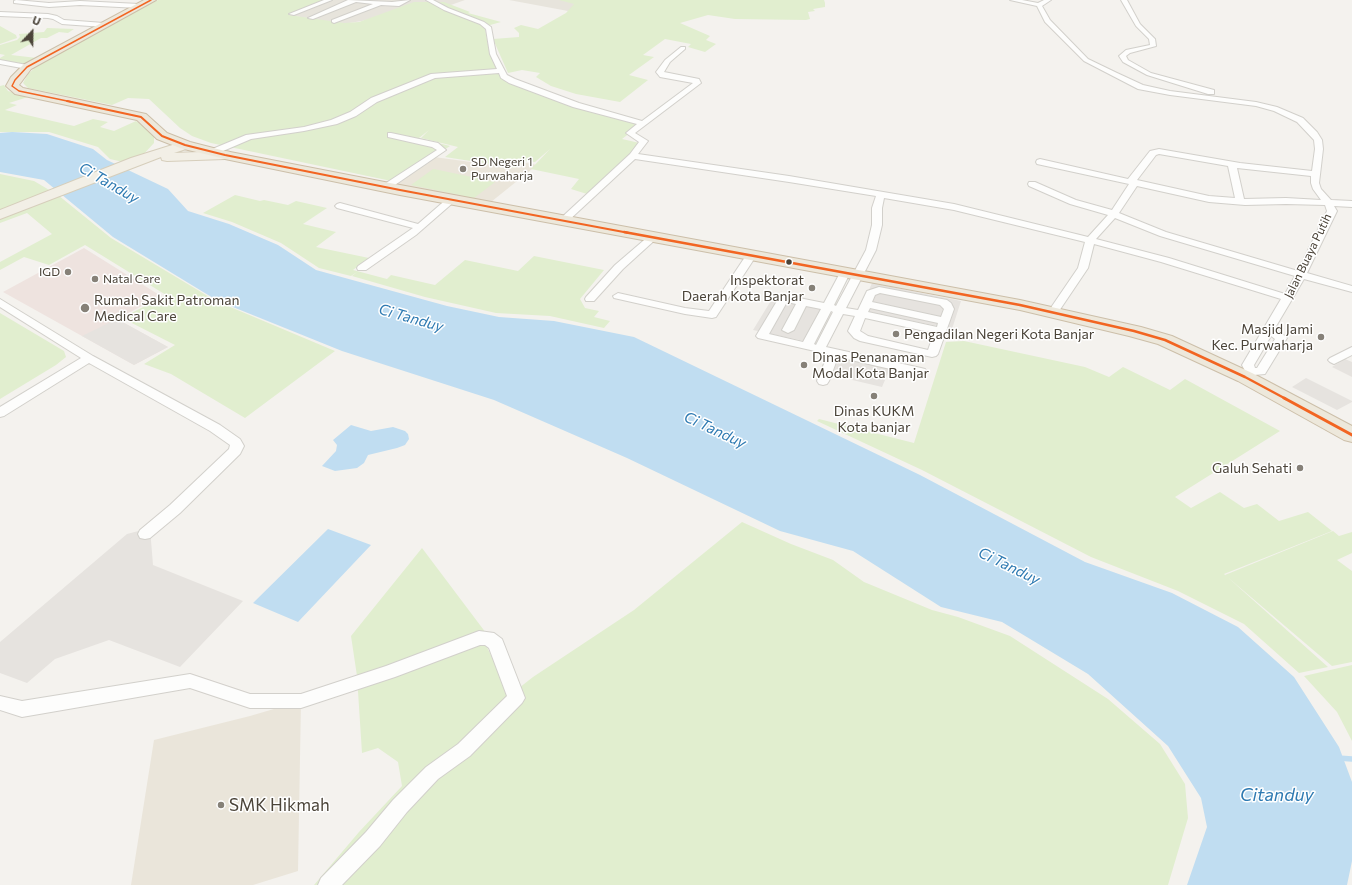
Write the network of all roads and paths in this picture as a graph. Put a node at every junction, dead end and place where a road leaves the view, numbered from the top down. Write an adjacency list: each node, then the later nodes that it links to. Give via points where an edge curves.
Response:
1 (151, 0): 13 (highway)
2 (329, 0): 15 (street)
3 (351, 0): 4 (street)
4 (356, 0): 11 (street); 17 (street)
5 (408, 0): 11 (street, via 396,4)
6 (429, 0): 24 (street, via 489,28 493,54)
7 (1013, 0): 12 (street)
8 (1048, 0): 12 (street)
9 (1124, 0): 25 (street, via 1138,25 1152,39 1153,46 1128,51 1122,56 1125,61 1149,74)
10 (13, 3): 13 (street); 14 (street)
11 (380, 3): 19 (street)
12 (1040, 5): 25 (street, via 1047,21 1086,60 1114,75 1141,87 1170,93)
13 (140, 6): 18 (highway)
14 (0, 13): 20 (street, via 48,16 62,22)
15 (292, 14)
16 (83, 17): 18 (street)
17 (311, 18)
18 (115, 19): 20 (highway)
19 (334, 21)
20 (104, 25): 23 (highway)
21 (683, 48): 26 (street, via 667,62 660,74 697,83)
22 (0, 62): 23 (street)
23 (27, 67): 28 (highway, via 12,83 15,89 141,117)
24 (502, 71): 26 (street, via 504,76 512,81 559,99); 30 (street, via 434,76 374,100 353,114 334,122 249,137)
25 (1256, 104): 35 (street, Jalan Buaya Putih, via 1291,115 1307,126 1315,136 1319,149)
26 (642, 123): 31 (street, via 630,133 644,141)
27 (391, 135): 38 (street, via 435,145 442,150)
28 (162, 136): 29 (highway); 32 (main road, via 154,150)
29 (185, 145): 30 (highway); 32 (main road)
30 (219, 153): 32 (main road); 38 (highway)
31 (633, 156): 39 (street); 47 (street)
32 (141, 159): 45 (main road)
33 (1040, 162): 36 (street)
34 (1232, 165): 35 (street); 36 (street, via 1159,151 1153,153); 41 (street)
35 (1316, 174): 42 (street, Jalan Buaya Putih, via 1317,189)
36 (1133, 182): 41 (street, via 1198,197); 46 (street)
37 (1032, 184): 46 (street, via 1073,202)
38 (386, 187): 40 (highway)
39 (881, 194): 50 (street, via 983,213); 53 (street, via 871,250)
40 (452, 199): 47 (highway); 48 (street)
41 (1240, 201): 42 (street)
42 (1328, 203): 43 (street); 54 (street, Jalan Buaya Putih, via 1332,211 1330,217)
43 (1352, 204)
44 (340, 206): 48 (street)
45 (0, 214)
46 (1114, 214): 50 (street); 54 (street, via 1163,234)
47 (564, 220): 49 (highway)
48 (420, 227): 52 (street)
49 (653, 237): 51 (highway); 58 (street, via 619,267)
50 (1090, 240): 57 (street, via 1166,260); 64 (street, via 1083,268)
51 (750, 256): 53 (highway); 56 (street, via 712,315)
52 (362, 268)
53 (851, 275): 61 (street); 62 (street); 64 (highway)
54 (1301, 276): 55 (street); 57 (street, Jalan Buaya Putih)
55 (1352, 290)
56 (618, 296)
57 (1288, 298): 74 (street, Jalan Buaya Putih, via 1270,330 1280,338 1261,371)
58 (590, 299)
59 (0, 302): 71 (street)
60 (802, 302): 61 (street); 66 (street); 67 (street, via 784,298 762,336)
61 (827, 307): 62 (street); 67 (street)
62 (840, 309): 63 (street); 68 (street)
63 (864, 309): 65 (street); 65 (street, via 871,294 879,290 943,302 949,309); 65 (street, via 854,331 858,336 932,354)
64 (1053, 312): 74 (highway, via 1165,340)
65 (942, 326)
66 (788, 330)
67 (807, 346): 68 (street)
68 (819, 349): 70 (street)
69 (1352, 350): 72 (street)
70 (834, 352): 73 (street); 75 (street)
71 (89, 358): 76 (street); 78 (street, via 215,428 237,446 235,451)
72 (1334, 360)
73 (921, 372)
74 (1248, 375): 77 (highway)
75 (823, 381)
76 (0, 413)
77 (1352, 435)
78 (145, 534)
79 (0, 703): 80 (street, via 22,709 190,681 250,701 301,702 479,638 488,638 496,644 516,698 464,750 432,773)
80 (328, 885)

